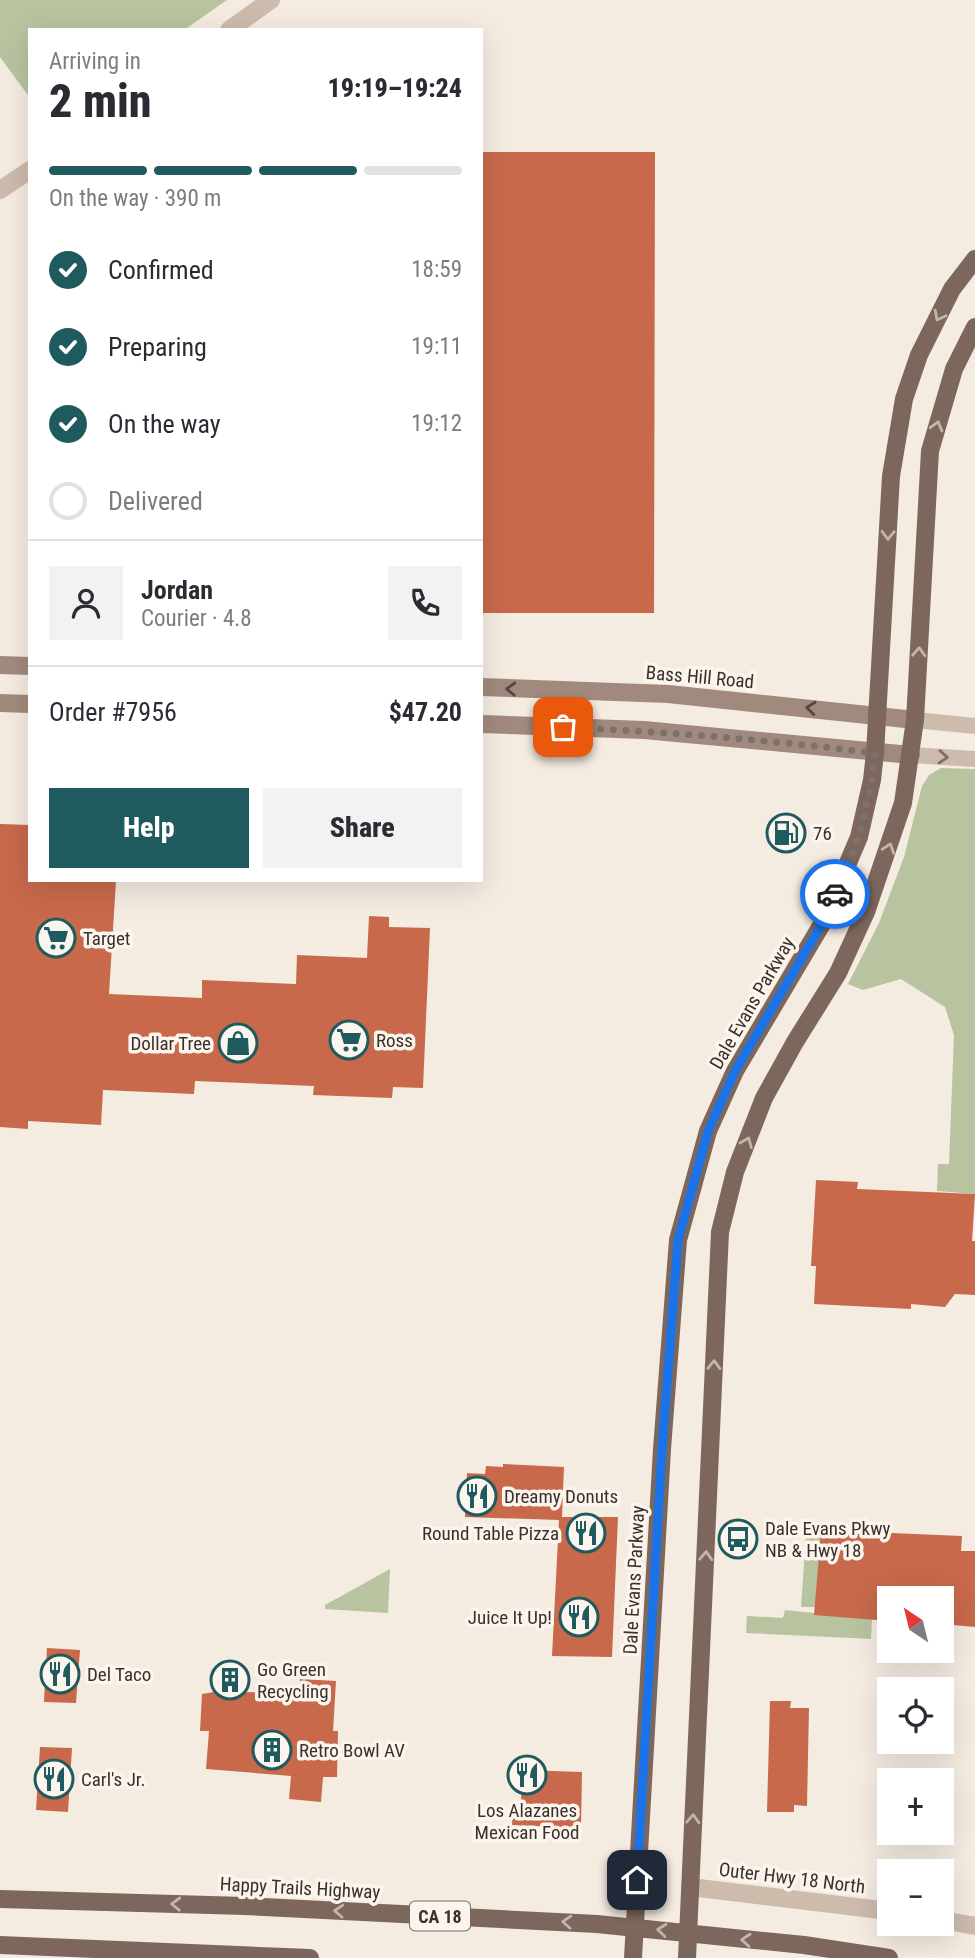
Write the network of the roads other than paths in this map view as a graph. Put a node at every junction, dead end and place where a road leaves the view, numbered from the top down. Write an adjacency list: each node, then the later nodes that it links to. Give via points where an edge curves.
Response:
1 (271, 0): 2 (street)
2 (232, 28)
3 (28, 171): 4 (street)
4 (0, 190)
5 (975, 259): 12 (main road, Dale Evans Parkway, one-way to 12, via 952,289 919,355 904,399 891,476)
6 (975, 327): 13 (main road, one-way to 6, via 930,451 954,369)
7 (0, 665): 8 (main road)
8 (28, 666)
9 (483, 687): 12 (main road, Bass Hill Road, one-way to 9, via 668,694)
10 (0, 703): 11 (main road)
11 (28, 704)
12 (878, 716): 13 (main road, Bass Hill Road); 16 (main road, Dale Evans Parkway)
13 (915, 720): 15 (street); 17 (main road)
14 (483, 724): 16 (main road, via 644,730)
15 (975, 726)
16 (875, 753): 17 (main road); 24 (main road, Dale Evans Parkway, via 859,837 822,924 730,1083 708,1131 678,1240)
17 (911, 755): 18 (street, one-way to 18); 19 (main road, one-way to 17, via 720,1232 735,1172 764,1098 838,973 866,912 903,803)
18 (975, 759)
19 (690, 1887): 21 (street, Outer Hwy 18 North); 25 (main road)
20 (0, 1899): 24 (main road, Happy Trails Highway / CA 18, one-way to 20, via 245,1906)
21 (877, 1910)
22 (954, 1922): 23 (street)
23 (975, 1926)
24 (635, 1927): 25 (main road, Happy Trails Highway / CA 18, one-way to 24); 28 (main road, Dale Evans Parkway)
25 (689, 1934): 29 (main road); 30 (main road, Happy Trails Highway / CA 18, one-way to 25)
26 (0, 1945): 27 (main road)
27 (310, 1958)
28 (633, 1958)
29 (687, 1958)
30 (889, 1958)

